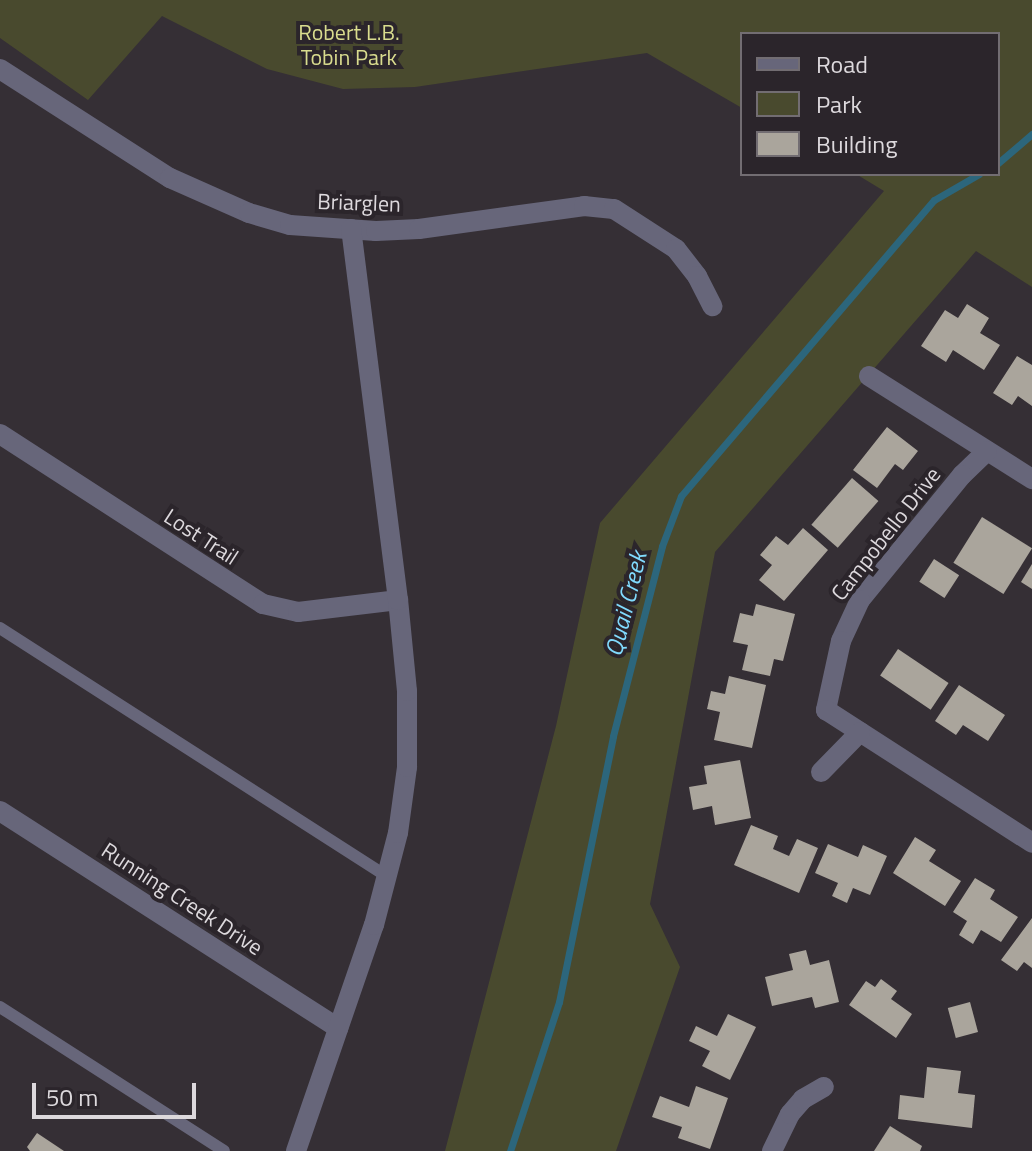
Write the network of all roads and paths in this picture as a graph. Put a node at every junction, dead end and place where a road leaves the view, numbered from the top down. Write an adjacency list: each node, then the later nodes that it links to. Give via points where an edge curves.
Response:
1 (0, 69): 2 (street, Briarglen, via 209,198 290,225)
2 (351, 229): 3 (street, Briarglen, via 419,229 584,206 614,209 676,249); 8 (street)
3 (712, 306)
4 (869, 376): 6 (street)
5 (0, 434): 8 (street, Lost Trail, via 263,604 298,612)
6 (987, 451): 7 (street); 10 (street, Campobello Drive, via 952,487 848,620 826,710)
7 (1032, 479)
8 (398, 600): 14 (street, via 407,691 407,767)
9 (0, 628): 14 (lane)
10 (860, 732): 11 (street); 13 (street, Campobello Drive)
11 (821, 772)
12 (0, 811): 16 (street, Running Creek Drive)
13 (1032, 843)
14 (387, 876): 16 (street)
15 (0, 1007): 18 (lane)
16 (338, 1028): 19 (street)
17 (824, 1087): 20 (street, via 790,1114)
18 (224, 1151)
19 (296, 1151)
20 (772, 1151)

